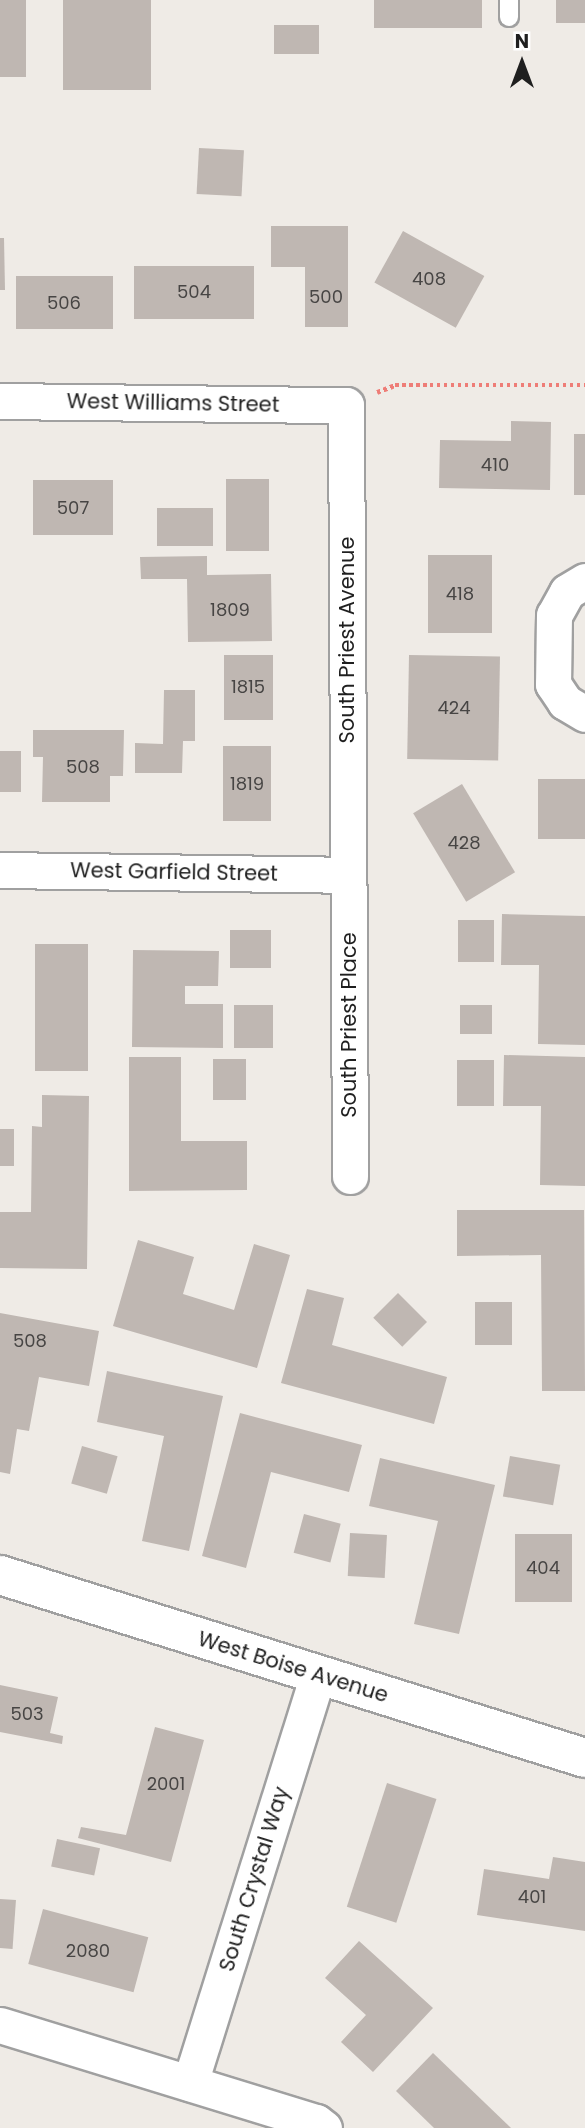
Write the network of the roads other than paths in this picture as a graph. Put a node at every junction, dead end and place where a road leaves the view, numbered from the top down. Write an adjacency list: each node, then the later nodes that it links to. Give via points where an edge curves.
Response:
1 (0, 401): 2 (street, West Williams Street)
2 (346, 405): 6 (street, South Priest Avenue)
3 (585, 581): 4 (street, via 567,592 554,615 553,684 565,702)
4 (585, 714)
5 (0, 870): 6 (street, West Garfield Street)
6 (348, 875): 7 (street, South Priest Place)
7 (350, 1176)
8 (0, 1575): 9 (street, West Boise Avenue)
9 (318, 1675): 10 (street, West Boise Avenue); 12 (street, South Crystal Way)
10 (585, 1758)
11 (0, 2025): 12 (street)
12 (190, 2082): 13 (street)
13 (324, 2128)

